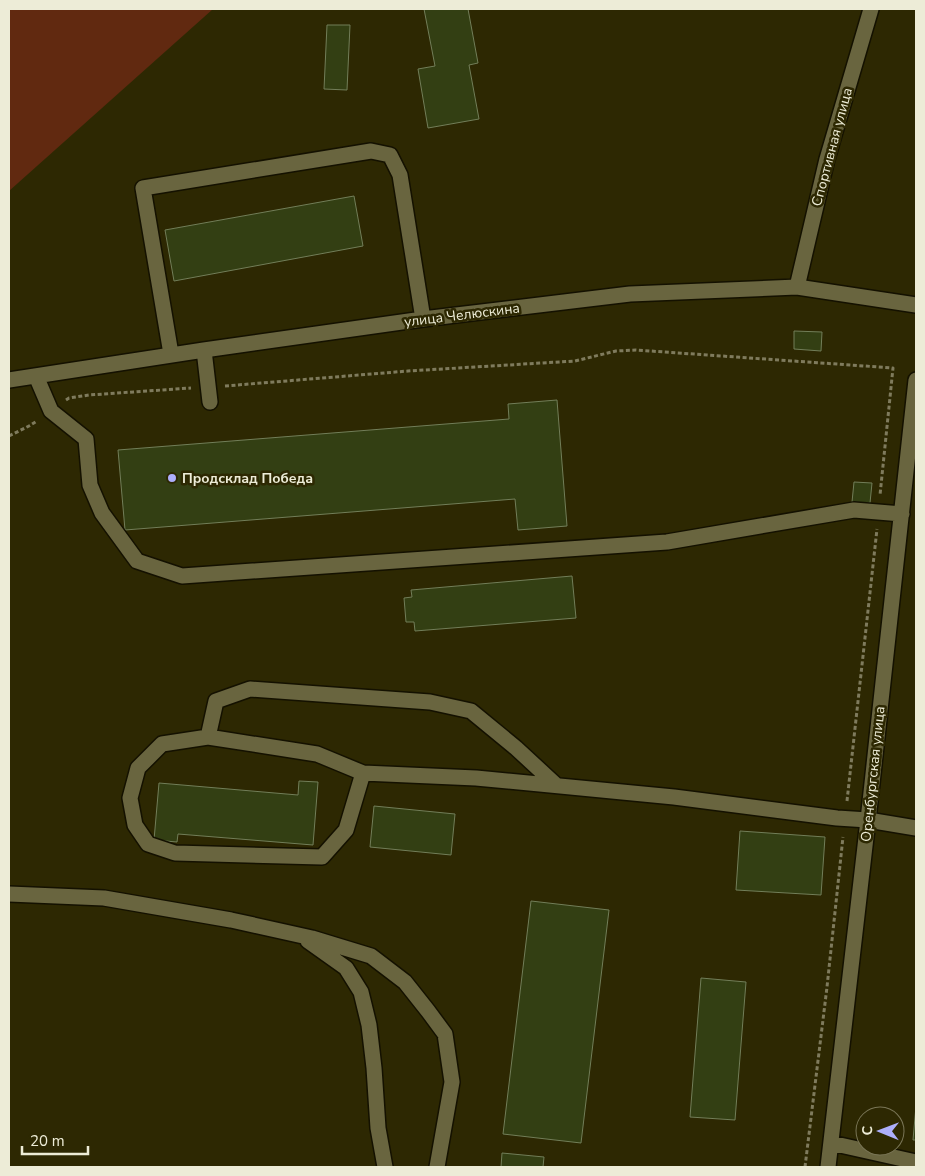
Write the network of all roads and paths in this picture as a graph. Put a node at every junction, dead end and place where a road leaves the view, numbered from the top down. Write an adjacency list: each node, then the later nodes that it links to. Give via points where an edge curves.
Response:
1 (871, 9): 2 (street, Спортивная улица, via 827,159)
2 (797, 287): 3 (street, улица Челюскина); 4 (street, улица Челюскина, via 630,294)
3 (916, 305)
4 (423, 319): 5 (street, улица Челюскина); 6 (street, via 400,175 390,155 371,150 142,188)
5 (204, 350): 6 (street, улица Челюскина); 10 (street)
6 (171, 354): 7 (street, улица Челюскина)
7 (36, 376): 8 (street, улица Челюскина); 11 (street, via 51,410 86,439 90,486 102,513 137,561 182,576 667,542 854,510)
8 (9, 380)
9 (916, 380): 11 (street, Оренбургская улица)
10 (210, 402)
11 (902, 514): 15 (street, Оренбургская улица)
12 (208, 737): 13 (street, via 317,754); 13 (street, via 162,744 138,768 130,798 135,826 148,844 175,853 322,857 346,830); 14 (street, via 216,700 250,689 430,702 471,711)
13 (363, 773): 14 (street)
14 (556, 785): 15 (street)
15 (868, 820): 16 (street); 19 (street, Оренбургская улица)
16 (916, 828)
17 (9, 894): 18 (street, via 104,898)
18 (301, 936): 21 (street, via 346,968 361,992 374,1068 378,1128); 22 (street, via 371,956 405,982 445,1034 452,1082)
19 (831, 1143): 20 (street); 23 (street, Оренбургская улица)
20 (916, 1162)
21 (385, 1167)
22 (437, 1167)
23 (828, 1167)

